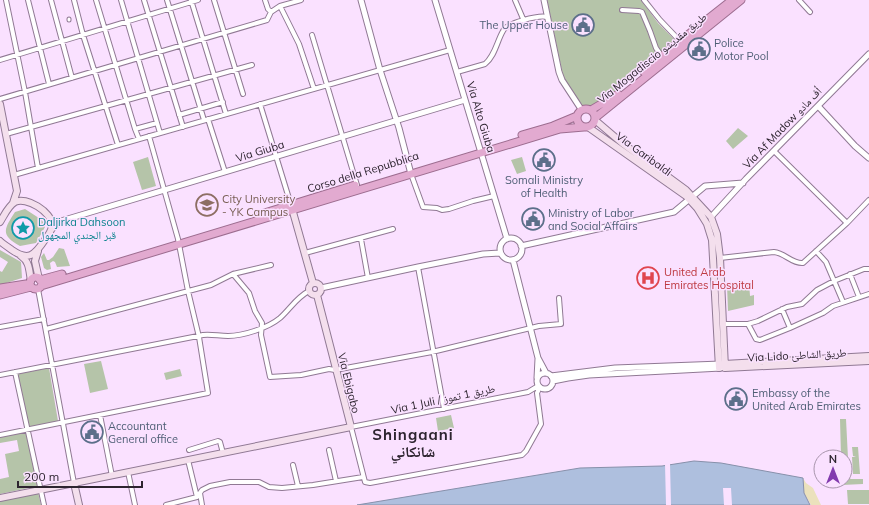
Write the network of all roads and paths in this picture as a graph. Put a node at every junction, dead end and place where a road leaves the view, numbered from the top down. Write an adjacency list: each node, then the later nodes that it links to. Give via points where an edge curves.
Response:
1 (6, 0): 42 (street)
2 (28, 0): 39 (street)
3 (51, 0): 36 (street)
4 (74, 0): 33 (street)
5 (96, 0): 31 (street)
6 (121, 0): 29 (street)
7 (144, 0): 27 (street)
8 (167, 0): 23 (street)
9 (198, 0): 20 (street)
10 (214, 0): 32 (street)
11 (264, 0): 25 (street)
12 (301, 0): 22 (street)
13 (361, 0): 50 (street)
14 (435, 0): 40 (street, Via Alto Giuba)
15 (515, 0): 30 (street)
16 (544, 0): 28 (street)
17 (645, 0): 37 (street)
18 (741, 0): 21 (highway, Via Mogadiscio طريق مقديشو)
19 (799, 0): 26 (street)
20 (192, 1): 23 (street); 35 (street)
21 (732, 2): 37 (highway, Via Mogadiscio طريق مقديشو); 45 (highway, Via Mogadiscio طريق مقديشو)
22 (280, 6): 25 (street); 59 (street, via 298,44)
23 (169, 9): 27 (street); 38 (street)
24 (622, 10): 45 (street, via 642,12 656,48)
25 (271, 12): 32 (street, via 267,20)
26 (810, 12)
27 (148, 15): 29 (street); 41 (street)
28 (547, 17): 30 (street); 72 (street, via 559,72)
29 (127, 21): 31 (street); 44 (street)
30 (524, 21): 52 (street, via 504,29 488,62)
31 (105, 28): 33 (street); 47 (street)
32 (224, 33): 35 (street); 49 (street)
33 (83, 35): 36 (street); 51 (street)
34 (312, 35): 57 (street)
35 (204, 40): 38 (street); 53 (street)
36 (62, 41): 39 (street); 54 (street)
37 (680, 41): 45 (highway, Via Mogadiscio طريق مقديشو)
38 (181, 46): 41 (street); 55 (street)
39 (39, 48): 42 (street); 56 (street)
40 (450, 50): 50 (street); 52 (street, Via Alto Giuba)
41 (160, 53): 44 (street); 58 (street)
42 (17, 54): 46 (street); 60 (street)
43 (869, 54): 70 (street, Via Af Madow أف مادو)
44 (138, 59): 47 (street); 61 (street)
45 (664, 59): 73 (highway, Via Mogadiscio طريق مقديشو, via 614,97); 77 (highway, Via Mogadiscio طريق مقديشو)
46 (0, 60)
47 (117, 65): 51 (street); 64 (street)
48 (252, 65): 49 (street)
49 (236, 70): 53 (street); 62 (street)
50 (380, 70): 57 (street); 79 (street)
51 (94, 72): 54 (street); 69 (street)
52 (457, 72): 65 (street, Via Alto Giuba)
53 (214, 76): 55 (street); 66 (street)
54 (72, 78): 56 (street)
55 (192, 82): 58 (street); 71 (street)
56 (49, 84): 60 (street)
57 (328, 85): 59 (street); 88 (street)
58 (171, 88): 61 (street); 75 (street)
59 (314, 89): 68 (street)
60 (25, 92): 63 (street); 82 (street)
61 (149, 94): 64 (street); 80 (street)
62 (243, 94)
63 (0, 100)
64 (127, 100): 69 (street); 84 (street)
65 (465, 100): 79 (street, Via Giuba); 91 (street, Via Alto Giuba)
66 (223, 102): 71 (street); 74 (street)
67 (0, 104): 86 (main road)
68 (260, 104): 74 (street); 93 (street)
69 (105, 106): 82 (street); 90 (street)
70 (818, 106): 92 (street, Via Af Madow أف مادو); 94 (street)
71 (200, 109): 75 (street); 78 (street)
72 (581, 109): 73 (highway); 76 (highway)
73 (592, 110): 77 (highway)
74 (226, 114): 78 (street)
75 (179, 115): 81 (street)
76 (576, 116): 83 (highway, via 579,124); 91 (highway)
77 (595, 119): 83 (highway, via 592,125); 104 (main road, Via Garibaldi, via 622,143 681,186)
78 (206, 120): 81 (street); 97 (street)
79 (397, 121): 88 (street, Via Giuba); 96 (street)
80 (157, 123): 84 (street); 85 (street)
81 (183, 126): 85 (street)
82 (32, 127): 86 (street); 95 (street)
83 (586, 127): 91 (highway, via 560,129); 104 (main road, Via Garibaldi)
84 (135, 129): 89 (street)
85 (160, 133): 87 (street)
86 (6, 134): 98 (main road)
87 (149, 136): 89 (street); 101 (street)
88 (343, 137): 93 (street, Via Giuba); 100 (street)
89 (139, 139): 90 (street)
90 (118, 145): 95 (street)
91 (480, 151): 96 (highway); 103 (street, Via Alto Giuba)
92 (774, 151): 99 (street, Via Af Madow أف مادو); 114 (street)
93 (276, 157): 97 (street, Via Giuba); 108 (street)
94 (869, 158)
95 (38, 168): 98 (street)
96 (410, 171): 100 (highway); 103 (street, via 423,207 449,209)
97 (225, 172): 101 (street, Via Giuba)
98 (14, 175): 102 (main road)
99 (743, 183): 104 (street, via 705,186); 111 (street, Via Af Madow أف مادو)
100 (357, 187): 108 (highway)
101 (165, 190): 112 (street, Via Giuba); 120 (street)
102 (17, 192): 106 (main road); 107 (main road)
103 (494, 196): 118 (street, Via Alto Giuba)
104 (690, 198): 111 (main road); 121 (street, via 674,212); 122 (main road, via 707,224)
105 (869, 200): 114 (street)
106 (30, 202): 107 (main road, via 22,200); 110 (main road)
107 (12, 204): 109 (main road)
108 (292, 208): 120 (highway); 127 (main road)
109 (2, 214): 113 (main road)
110 (50, 216): 112 (street); 115 (main road)
111 (711, 217): 122 (main road, via 717,234)
112 (61, 221): 115 (street)
113 (0, 222)
114 (847, 223): 124 (street)
115 (52, 229): 123 (main road)
116 (393, 230): 117 (street)
117 (361, 239): 127 (street); 135 (street)
118 (507, 239): 121 (street, via 515,239); 125 (street, via 501,244)
119 (0, 241): 126 (main road)
120 (178, 241): 137 (highway); 141 (street)
121 (521, 246): 129 (street, via 519,256)
122 (716, 246): 128 (main road); 165 (main road)
123 (38, 251): 126 (main road, via 28,256); 137 (main road, via 35,261)
124 (816, 252): 128 (street, via 807,261 799,263 779,252); 136 (street, via 826,262)
125 (500, 253): 129 (street, via 506,259); 131 (street)
126 (18, 254): 137 (main road, via 27,261)
127 (305, 254): 138 (main road)
128 (720, 258): 151 (main road)
129 (513, 260): 155 (street)
130 (271, 265): 133 (street)
131 (418, 267): 135 (street); 159 (street)
132 (868, 270): 134 (street)
133 (233, 274): 141 (street); 154 (street, via 249,293)
134 (850, 274): 136 (street); 146 (street)
135 (368, 278): 140 (street)
136 (834, 281): 148 (street); 149 (street, via 817,290 802,304)
137 (36, 283): 139 (highway); 145 (highway); 150 (street)
138 (313, 283): 140 (main road, via 318,283); 142 (main road)
139 (0, 288)
140 (321, 288): 143 (main road)
141 (188, 291): 157 (street); 158 (street)
142 (309, 291): 143 (main road, via 313,295); 154 (street, via 279,319)
143 (317, 294): 166 (main road, Via Ebigabo)
144 (869, 294): 146 (street)
145 (0, 295)
146 (859, 297): 148 (street)
147 (560, 298): 155 (street, via 561,324)
148 (843, 302): 156 (street)
149 (782, 309): 152 (street); 156 (street)
150 (44, 320): 153 (street); 157 (street)
151 (723, 324): 152 (street); 165 (main road)
152 (748, 324): 156 (street, via 758,340)
153 (0, 327)
154 (262, 328): 158 (street, via 231,336 210,334); 166 (street, via 261,335 270,377)
155 (529, 328): 159 (street); 161 (street)
156 (790, 328)
157 (46, 329): 164 (street)
158 (199, 337): 164 (street); 174 (street, via 208,393)
159 (432, 352): 166 (street); 173 (street)
160 (869, 356): 162 (main road, Via Lido طريق الشاطئ)
161 (538, 358): 168 (street); 170 (street)
162 (805, 361): 163 (main road, Via Lido طريق الشاطئ); 165 (main road, Via Lido طريق الشاطئ); 165 (main road, Via Lido طريق الشاطئ, via 749,362)
163 (869, 361)
164 (52, 365): 167 (street); 175 (street)
165 (722, 366): 171 (street, via 615,368)
166 (335, 370): 176 (main road, Via Ebigabo)
167 (15, 372): 169 (street); 177 (street)
168 (546, 373): 170 (street); 171 (street)
169 (0, 375)
170 (537, 378): 172 (street)
171 (552, 379): 172 (street, via 549,388)
172 (539, 386): 173 (street, Via 1 Juli / طريق 1 تموز, via 528,392); 186 (street, via 537,393 541,424 522,455 370,483 365,482)
173 (444, 409): 176 (street, Via 1 Juli / طريق 1 تموز)
174 (100, 415): 175 (street); 185 (street)
175 (62, 422): 177 (street); 188 (street)
176 (351, 427): 181 (main road); 186 (street, Via Ebigabo)
177 (28, 429): 178 (street); 190 (street)
178 (0, 435)
179 (190, 450): 181 (street, via 218,441)
180 (328, 450): 187 (street)
181 (223, 453): 182 (main road)
182 (188, 460): 184 (main road); 191 (street)
183 (293, 465): 189 (street)
184 (128, 472): 185 (main road); 195 (street)
185 (112, 476): 188 (main road)
186 (364, 477): 187 (street)
187 (336, 481): 189 (street)
188 (74, 483): 190 (main road); 194 (main road)
189 (298, 486): 191 (street, via 276,488 259,482 238,481 210,486)
190 (41, 489): 192 (main road); 193 (street)
191 (198, 495): 196 (street); 197 (street)
192 (0, 498)
193 (44, 505)
194 (79, 505)
195 (134, 505)
196 (166, 505)
197 (202, 505)

